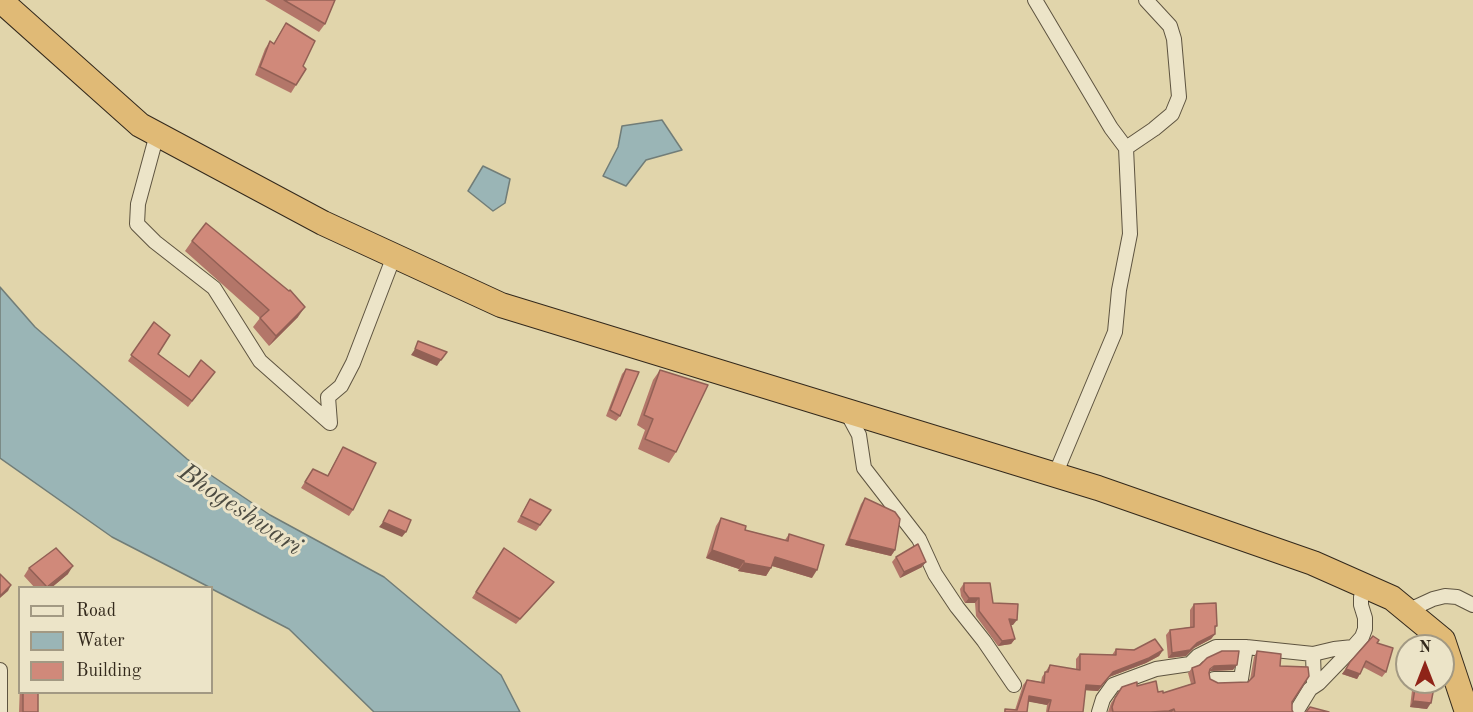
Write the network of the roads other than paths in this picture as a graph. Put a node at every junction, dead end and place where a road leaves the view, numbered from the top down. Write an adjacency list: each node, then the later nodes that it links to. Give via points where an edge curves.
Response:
1 (0, 0): 4 (highway, via 140,125)
2 (1035, 0): 5 (street)
3 (1146, 0): 5 (street, via 1170,26 1179,97 1172,114)
4 (157, 134): 6 (highway, via 323,223); 6 (street, via 138,204 137,224 214,288 260,362 330,423 328,397 341,386 353,363)
5 (1126, 148): 8 (street, via 1130,234 1115,332)
6 (394, 256): 7 (highway, via 501,305)
7 (846, 411): 8 (highway); 17 (street, via 859,435 864,468 919,539 935,574)
8 (1055, 475): 9 (highway, via 1313,563)
9 (1366, 586): 11 (highway, via 1392,598); 13 (street, via 1361,597 1365,629)
10 (1473, 605): 11 (street, via 1445,596)
11 (1407, 611): 19 (highway, via 1443,640)
12 (1246, 647): 14 (street); 16 (street, via 1241,679); 21 (street, via 1216,647 1190,664 1156,669 1113,685)
13 (1353, 647): 14 (street); 18 (street)
14 (1313, 654): 18 (street)
15 (0, 670): 20 (street)
16 (1214, 679)
17 (1014, 685)
18 (1314, 686): 22 (street)
19 (1460, 708)
20 (0, 712)
21 (1099, 712)
22 (1296, 712)

